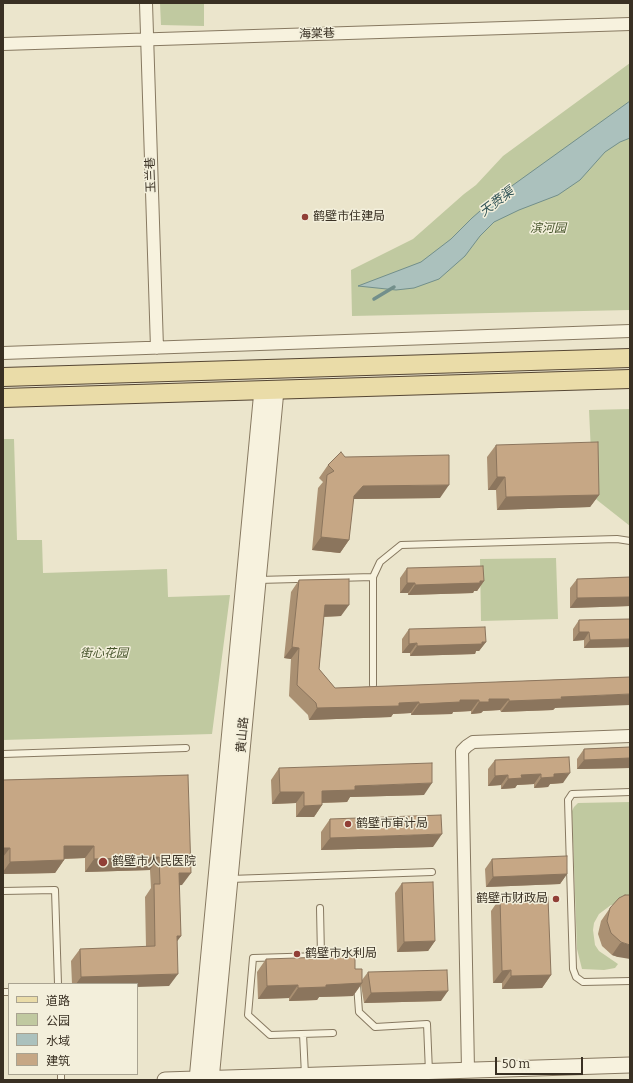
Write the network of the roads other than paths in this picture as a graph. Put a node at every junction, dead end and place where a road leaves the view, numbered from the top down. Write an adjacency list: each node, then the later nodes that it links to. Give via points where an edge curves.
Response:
1 (146, 3): 3 (street, 玉兰巷)
2 (630, 24): 3 (street, 海棠巷)
3 (147, 39): 4 (street, 海棠巷); 6 (street, 玉兰巷)
4 (3, 44)
5 (630, 331): 6 (street)
6 (157, 348): 7 (street)
7 (3, 353)
8 (630, 358): 9 (main road)
9 (3, 378)
10 (630, 378): 11 (main road)
11 (269, 390): 12 (main road); 15 (street, 黄山路); 34 (street, 黄山路)
12 (3, 398)
13 (630, 541): 14 (lane, via 617,539 401,545 380,562)
14 (372, 577): 15 (lane); 16 (lane)
15 (258, 580): 22 (street, 黄山路)
16 (373, 685)
17 (630, 736): 31 (street, via 473,742 462,751)
18 (186, 748): 19 (lane)
19 (3, 754)
20 (630, 792): 25 (lane, via 572,794 568,800 573,969 576,977 583,982)
21 (432, 872): 22 (lane)
22 (230, 879): 34 (street, 黄山路)
23 (3, 892): 26 (lane, via 55,890)
24 (320, 908): 29 (lane, via 321,956 253,958 248,1015 270,1035)
25 (630, 981)
26 (58, 983)
27 (357, 984): 32 (lane, via 359,1012 375,1027 427,1024)
28 (333, 1033): 29 (lane)
29 (303, 1034): 33 (lane)
30 (630, 1065): 31 (street)
31 (468, 1070): 32 (street)
32 (429, 1072): 33 (street)
33 (305, 1076): 34 (street)
34 (204, 1079): 35 (street)
35 (165, 1080)

